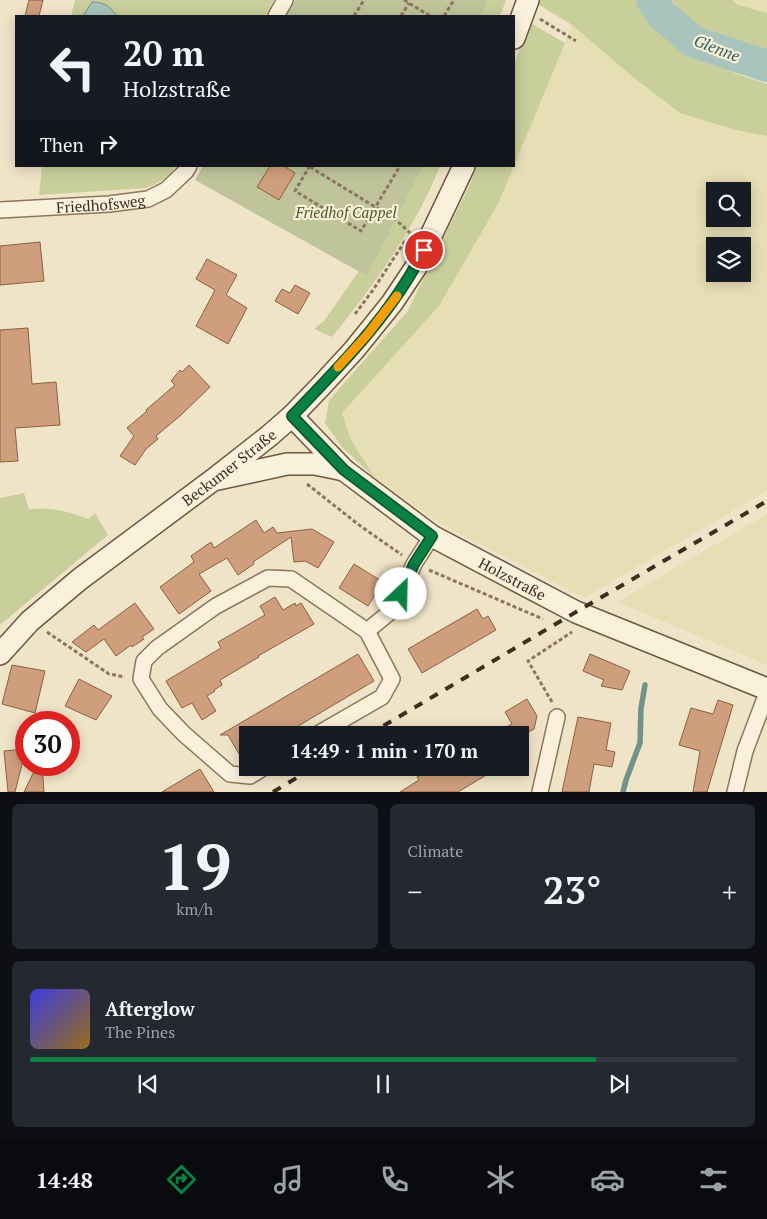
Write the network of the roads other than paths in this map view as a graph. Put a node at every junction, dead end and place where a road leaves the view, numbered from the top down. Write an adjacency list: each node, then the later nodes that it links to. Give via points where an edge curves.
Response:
1 (285, 0): 3 (street)
2 (527, 5): 4 (main road)
3 (277, 15)
4 (515, 35)
5 (188, 167): 7 (street, Friedhofsweg, via 166,190 148,199)
6 (464, 167): 8 (main road, Beckumer Straße, via 416,266 392,303 354,350)
7 (0, 210)
8 (292, 416): 9 (main road, Holzstraße); 10 (main road, Beckumer Straße)
9 (344, 470): 10 (main road, via 315,464 287,464); 11 (main road, Holzstraße)
10 (213, 480): 13 (main road, Beckumer Straße, via 80,579 30,621)
11 (432, 536): 12 (street, via 414,564 395,608); 14 (main road, Holzstraße, via 576,612)
12 (367, 631): 17 (street, via 392,679 382,696); 18 (street, via 291,579 268,578 216,606 144,661 141,679 160,709 230,774)
13 (0, 654)
14 (767, 689)
15 (767, 694): 20 (street, via 744,751)
16 (556, 717): 19 (street)
17 (331, 726)
18 (239, 775)
19 (540, 792)
20 (735, 792)

